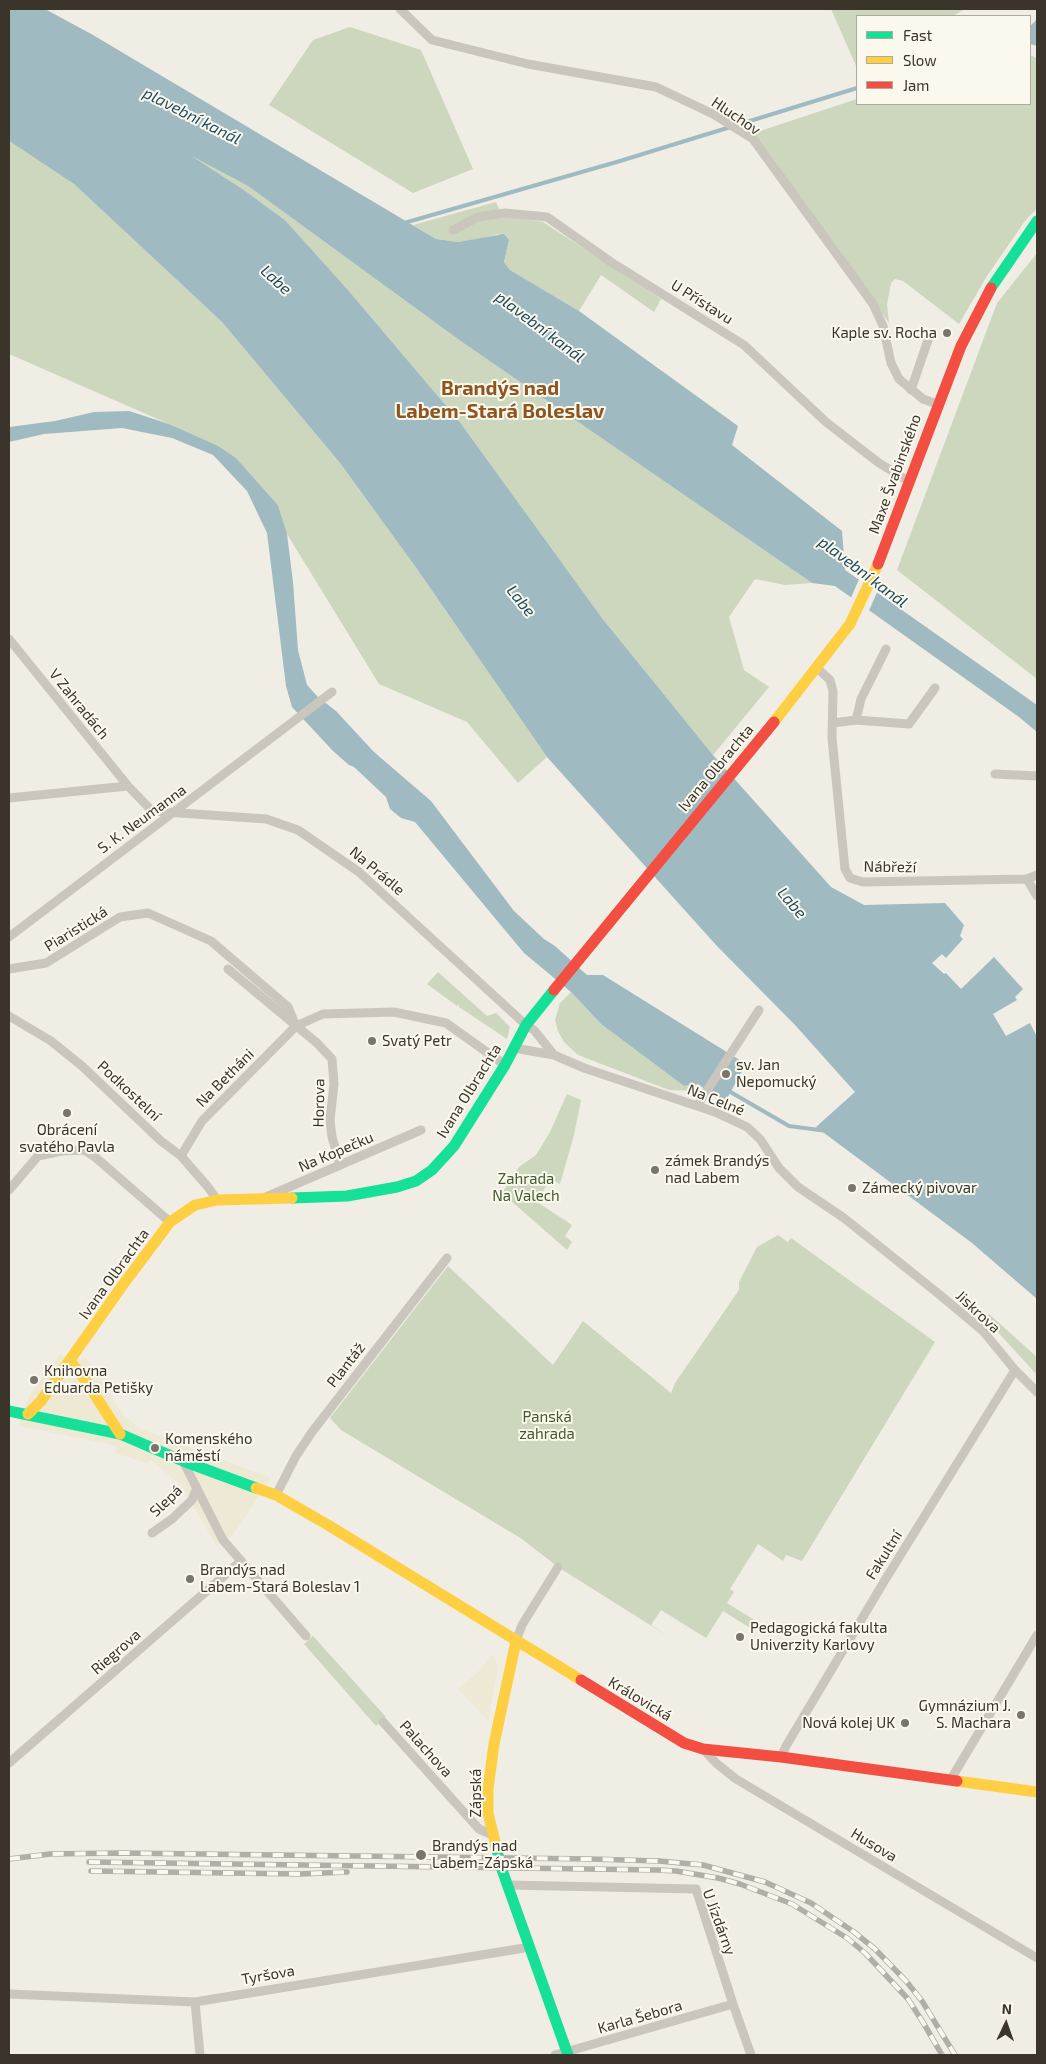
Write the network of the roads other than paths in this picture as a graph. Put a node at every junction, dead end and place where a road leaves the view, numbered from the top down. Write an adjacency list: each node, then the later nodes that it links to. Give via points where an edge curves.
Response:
1 (400, 9): 5 (street, Hluchov, via 432,40 528,64 656,87 716,117 752,140 873,304 883,326 891,363 899,379)
2 (1037, 221): 6 (main road, Maxe Švabinského, via 984,301)
3 (453, 230): 7 (street, U Přístavu, via 478,217 505,213 547,217 611,262 744,345 826,422 879,463)
4 (930, 334): 5 (street)
5 (911, 390): 6 (street, Hluchov)
6 (937, 404): 7 (main road, Maxe Švabinského)
7 (910, 482): 10 (main road, Maxe Švabinského, via 855,616)
8 (9, 639): 18 (street, V Zahradách)
9 (886, 650): 13 (street, via 861,699)
10 (817, 668): 14 (street, Nábřeží, via 832,684); 15 (main road, Maxe Švabinského)
11 (935, 688): 13 (street, via 909,724)
12 (332, 692): 20 (street, S. K. Neumanna)
13 (856, 720): 14 (street)
14 (833, 723): 22 (street, Nábřeží, via 844,869 850,878 863,882)
15 (768, 729): 29 (main road, Ivana Olbrachta)
16 (995, 774): 17 (street)
17 (1037, 776)
18 (128, 786): 19 (street); 20 (street, V Zahradách, via 152,811)
19 (9, 798)
20 (173, 814): 24 (street, S. K. Neumanna); 29 (street, Na Prádle, via 266,819 298,830 359,872)
21 (1037, 875): 22 (street, Nábřeží)
22 (1027, 879): 23 (street)
23 (1037, 896)
24 (9, 937)
25 (9, 969): 30 (street, Piaristická, via 46,963 120,917 148,913 211,941 288,1006)
26 (228, 969): 30 (street, Horova)
27 (759, 1010): 34 (street)
28 (9, 1016): 36 (street, Podkostelní, via 50,1041 82,1066)
29 (526, 1025): 31 (main road, Ivana Olbrachta); 32 (street, Na Prádle)
30 (296, 1026): 33 (street, via 322,1014 394,1012 446,1023); 36 (street, Na Betháni, via 202,1121); 37 (street, Horova, via 332,1059 334,1084 330,1120)
31 (514, 1048): 32 (street, Na Celné); 33 (main road, Ivana Olbrachta)
32 (554, 1055): 34 (street, Na Celné)
33 (505, 1065): 39 (main road, Ivana Olbrachta, via 454,1146 432,1170 416,1181 346,1196)
34 (697, 1106): 43 (street, Na Celné, via 747,1127 798,1187)
35 (421, 1130): 37 (street, Na Kopečku)
36 (181, 1156): 40 (street, Podkostelní)
37 (340, 1164): 39 (street, Na Kopečku)
38 (9, 1190): 41 (street, via 38,1156 84,1150)
39 (262, 1199): 40 (main road, Ivana Olbrachta)
40 (217, 1200): 41 (main road, Ivana Olbrachta, via 195,1205)
41 (170, 1222): 44 (main road, Ivana Olbrachta)
42 (447, 1258): 52 (street, Plantáž, via 312,1432)
43 (895, 1258): 45 (street, Jiskrova, via 983,1331)
44 (70, 1361): 48 (main road, Ivana Olbrachta); 49 (main road)
45 (1015, 1370): 46 (street, Jiskrova); 61 (street, Fakultní, via 885,1580)
46 (1037, 1392)
47 (9, 1411): 48 (main road)
48 (28, 1414): 49 (main road, Královická)
49 (120, 1434): 50 (main road, Královická)
50 (183, 1461): 51 (street); 52 (main road, Královická)
51 (197, 1488): 53 (street, Slepá, via 192,1500); 54 (street, via 223,1540)
52 (276, 1495): 58 (main road, Královická)
53 (152, 1532)
54 (240, 1562): 57 (street); 62 (street, Riegrova)
55 (558, 1567): 58 (street, via 522,1625)
56 (1037, 1635): 63 (street)
57 (306, 1636)
58 (516, 1641): 60 (main road, Královická, via 675,1738); 65 (main road, Zápská, via 497,1725 488,1788 488,1813)
59 (383, 1722): 65 (street, Palachova, via 479,1829)
60 (703, 1749): 61 (main road, Královická); 68 (street, Husova, via 736,1779)
61 (781, 1757): 63 (main road, Královická)
62 (9, 1763)
63 (951, 1779): 64 (main road, Královická)
64 (1037, 1792)
65 (493, 1835): 66 (main road, Zápská)
66 (508, 1885): 67 (main road, Zápská); 71 (street, U Jízdárny, via 696,1888)
67 (530, 1947): 70 (street, Tyršova); 72 (main road, Zápská)
68 (1037, 1958)
69 (9, 1994): 70 (street, Tyršova)
70 (195, 2002): 73 (street)
71 (733, 2004): 72 (street, Karla Šebora); 75 (street, U Jízdárny)
72 (568, 2054): 74 (street, Karla Šebora)
73 (200, 2055)
74 (556, 2055)
75 (751, 2055)

